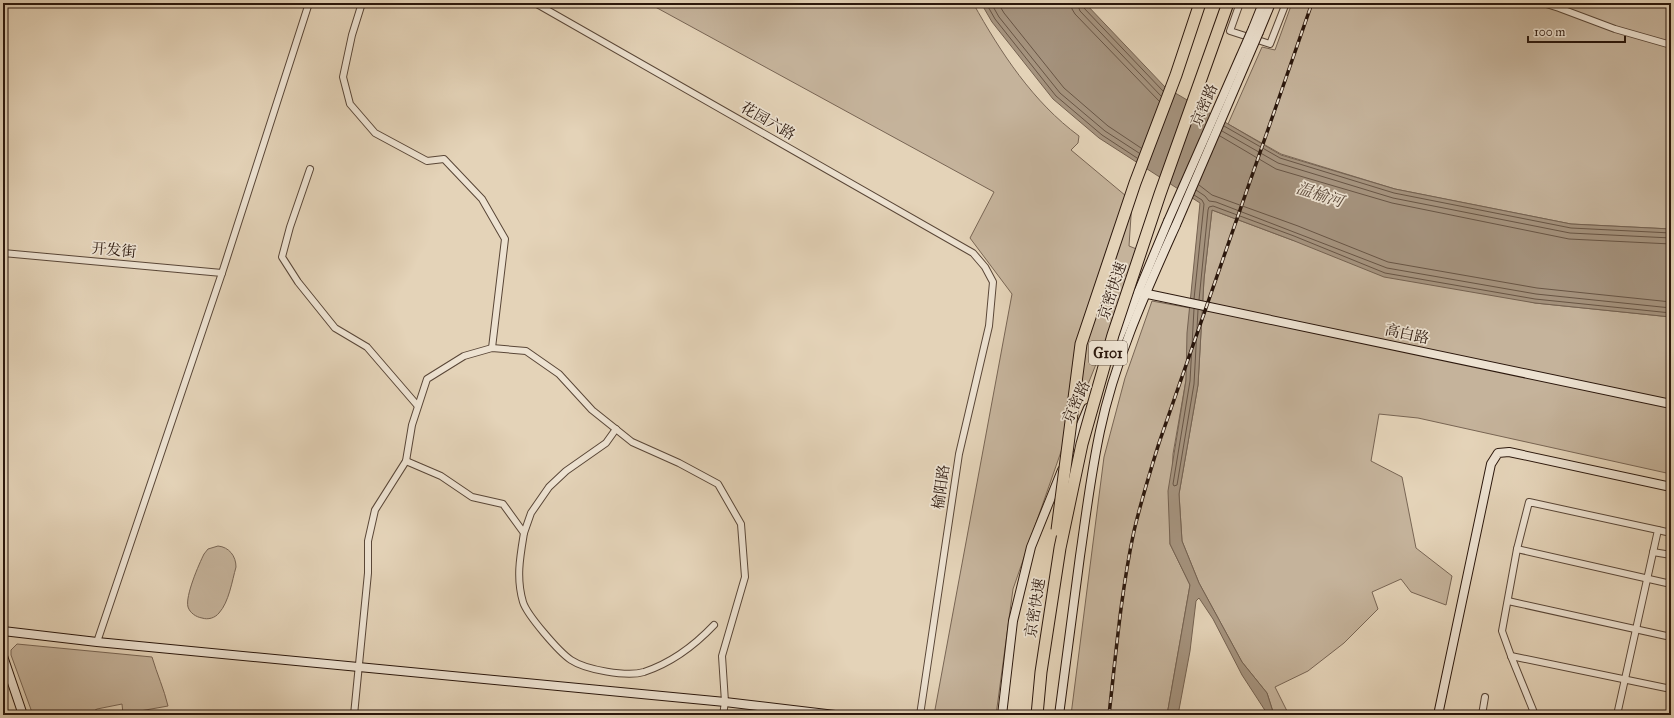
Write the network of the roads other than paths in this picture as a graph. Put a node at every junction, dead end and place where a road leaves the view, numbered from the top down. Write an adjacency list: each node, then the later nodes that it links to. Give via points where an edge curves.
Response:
1 (309, 3): 16 (street)
2 (362, 3): 18 (street, via 343,77 350,104 375,133 427,161 444,159 482,199 505,240)
3 (535, 3): 15 (street, 花园六路, via 973,253)
4 (1200, 3): 51 (highway, 京密快速 / G101, bridge, via 1135,183 1081,344)
5 (1228, 3): 52 (highway, 京密快速 / G101, bridge, via 1113,335 1082,444 1060,548)
6 (1240, 3): 9 (street, via 1230,31 1270,44)
7 (1263, 3): 11 (main road, 京密路 / G101)
8 (1272, 3): 11 (main road, 京密路 / G101)
9 (1286, 3)
10 (1543, 3): 12 (street, via 1615,29)
11 (1256, 30): 17 (main road, 京密路 / G101, bridge)
12 (1671, 45)
13 (310, 169): 20 (street, via 282,258 335,328 367,347)
14 (3, 253): 16 (street, 开发街)
15 (985, 267): 49 (street, 榆阳路, via 993,282 989,326 959,454)
16 (222, 273): 37 (street)
17 (1141, 293): 19 (main road, 高白路); 50 (main road, 京密路 / G101, via 1081,423 1031,547 1013,621); 53 (main road, 京密路 / G101, via 1100,430 1089,490)
18 (492, 348): 21 (street, via 526,351 559,374 592,410); 22 (street, via 464,356 427,379 412,424)
19 (1671, 404)
20 (417, 405)
21 (616, 429): 25 (street, via 606,442 566,471 549,487 531,513); 44 (street, via 632,442 718,484 741,524 745,577 722,656)
22 (406, 461): 25 (street, via 441,476 472,497 503,504); 40 (street, via 375,510 368,541 368,573)
23 (1671, 487): 54 (main road, via 1509,452 1498,453 1491,464)
24 (1658, 530): 26 (street); 27 (street, via 1528,502); 28 (street)
25 (524, 533): 33 (street, via 518,567 523,603 538,627 571,660 610,673 644,672 679,655)
26 (1671, 533)
27 (1517, 549): 30 (street); 32 (street)
28 (1653, 552): 29 (street); 30 (street)
29 (1671, 555)
30 (1647, 578): 31 (street); 34 (street)
31 (1671, 584)
32 (1508, 601): 34 (street); 39 (street, via 1502,631)
33 (714, 625)
34 (1636, 629): 36 (street); 41 (street)
35 (3, 631): 37 (main road)
36 (1671, 637)
37 (97, 642): 40 (main road)
38 (3, 656): 45 (main road)
39 (1511, 656): 41 (street); 56 (street)
40 (359, 667): 44 (main road); 46 (street)
41 (1625, 680): 42 (street); 57 (street)
42 (1671, 689)
43 (1485, 697): 55 (street)
44 (725, 702): 47 (street); 48 (main road)
45 (23, 715)
46 (354, 715)
47 (723, 715)
48 (836, 715)
49 (920, 715)
50 (1002, 715)
51 (1033, 715)
52 (1037, 715)
53 (1059, 715)
54 (1438, 715)
55 (1482, 715)
56 (1535, 715)
57 (1617, 715)

